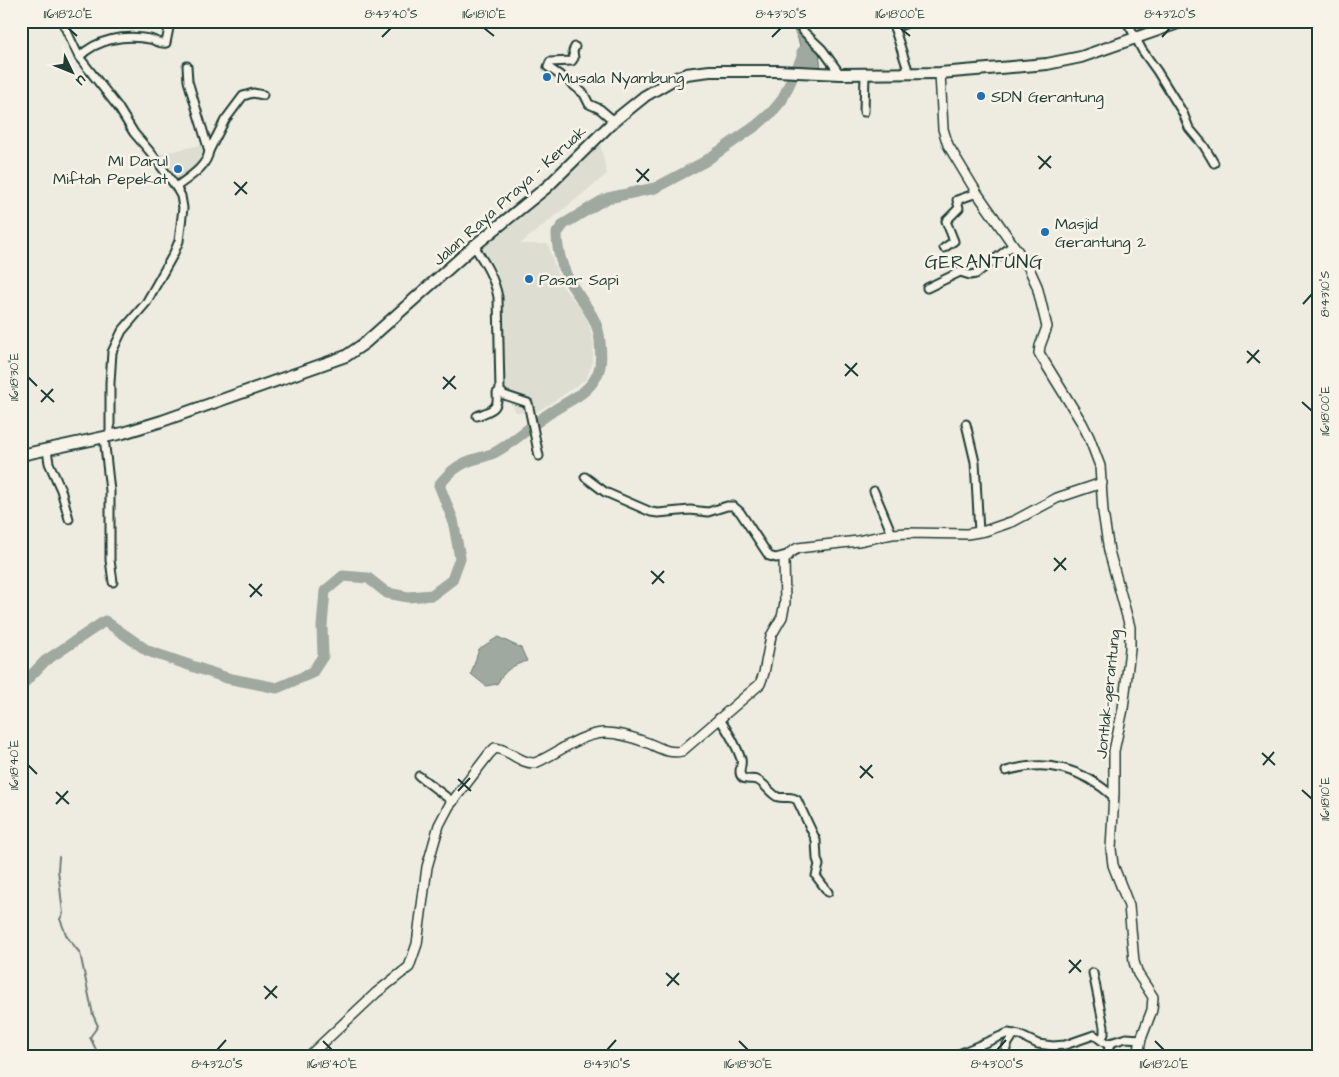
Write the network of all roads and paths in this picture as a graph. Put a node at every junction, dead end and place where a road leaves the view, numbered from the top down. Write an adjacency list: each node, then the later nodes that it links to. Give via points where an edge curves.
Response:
1 (62, 21): 12 (street)
2 (168, 21): 12 (street, via 166,42 122,38 103,41)
3 (796, 21): 16 (street)
4 (863, 21): 5 (street)
5 (868, 21)
6 (912, 21): 9 (street)
7 (1125, 21): 10 (street)
8 (1184, 21): 10 (main road, Jalan Raya Praya - Keruak)
9 (893, 25): 14 (street)
10 (1136, 37): 15 (main road, Jalan Raya Praya - Keruak, via 1057,62); 22 (street, via 1189,128)
11 (575, 47): 20 (street, via 572,61 550,62 548,67)
12 (79, 57): 23 (street)
13 (187, 66): 21 (street, via 188,81)
14 (909, 73): 15 (main road, Jalan Raya Praya - Keruak); 17 (main road, Jalan Raya Praya - Keruak)
15 (940, 73): 24 (street, Jontlak-gerantung, via 944,136)
16 (840, 74): 17 (main road, Jalan Raya Praya - Keruak); 20 (main road, Jalan Raya Praya - Keruak, via 710,70 686,74 645,96)
17 (865, 74): 19 (street)
18 (262, 95): 21 (street, via 243,96 225,120)
19 (864, 112)
20 (614, 122): 25 (main road, Jalan Raya Praya - Keruak, via 536,196)
21 (209, 151): 23 (street, via 205,162)
22 (1214, 163)
23 (176, 187): 32 (street, via 183,208 179,241 146,303 122,332 112,352)
24 (977, 192): 26 (street, Jontlak-gerantung); 27 (street, via 957,200 959,208 946,221 954,240)
25 (474, 246): 29 (street, via 492,275 498,297); 32 (main road, Jalan Raya Praya - Keruak, via 366,343 346,356 162,421)
26 (1013, 246): 28 (street, via 976,274 960,272); 37 (street, Jontlak-gerantung, via 1031,270 1042,304 1047,327 1039,353 1089,438 1100,466)
27 (944, 248)
28 (927, 288)
29 (500, 391): 30 (street, via 495,408); 35 (street, via 528,403)
30 (477, 416)
31 (966, 424): 40 (street, via 975,462)
32 (107, 436): 33 (main road, Jalan Raya Praya - Keruak); 43 (street)
33 (47, 450): 34 (main road, Jalan Raya Praya - Keruak); 39 (street)
34 (21, 455)
35 (539, 456)
36 (585, 477): 42 (street, via 606,492 651,512 708,512 733,506 769,556)
37 (1102, 483): 40 (street, via 1057,498 1014,521); 47 (street, Jontlak-gerantung, via 1109,551 1130,627 1123,710 1114,750)
38 (874, 492): 41 (street)
39 (69, 519)
40 (979, 532): 41 (street)
41 (892, 534): 42 (street, via 858,542 798,548)
42 (787, 555): 44 (street, via 784,562 785,603 782,617 771,636 762,680 758,687)
43 (113, 582)
44 (719, 718): 48 (street, via 687,748 676,752 608,733 579,740 535,763 495,748); 49 (street, via 736,744 743,778 759,781 778,796 797,800 816,840 819,865 816,876)
45 (1006, 771): 47 (street, via 1027,765 1059,768 1090,778)
46 (419, 776): 48 (street)
47 (1114, 796): 52 (street, Jontlak-gerantung, via 1111,857 1129,906 1134,962 1153,997 1152,1010)
48 (453, 802): 55 (street, via 438,825 430,854 419,933 411,962)
49 (828, 892)
50 (1093, 974): 53 (street, via 1104,1027)
51 (1014, 1034): 53 (street, via 1053,1046 1094,1036); 56 (street, via 1008,1033); 57 (street)
52 (1141, 1039): 54 (street, via 1126,1038); 59 (street, Jontlak-gerantung)
53 (1101, 1040): 54 (street)
54 (1110, 1043): 58 (street)
55 (309, 1056)
56 (954, 1056)
57 (1004, 1056)
58 (1107, 1056)
59 (1138, 1056)

